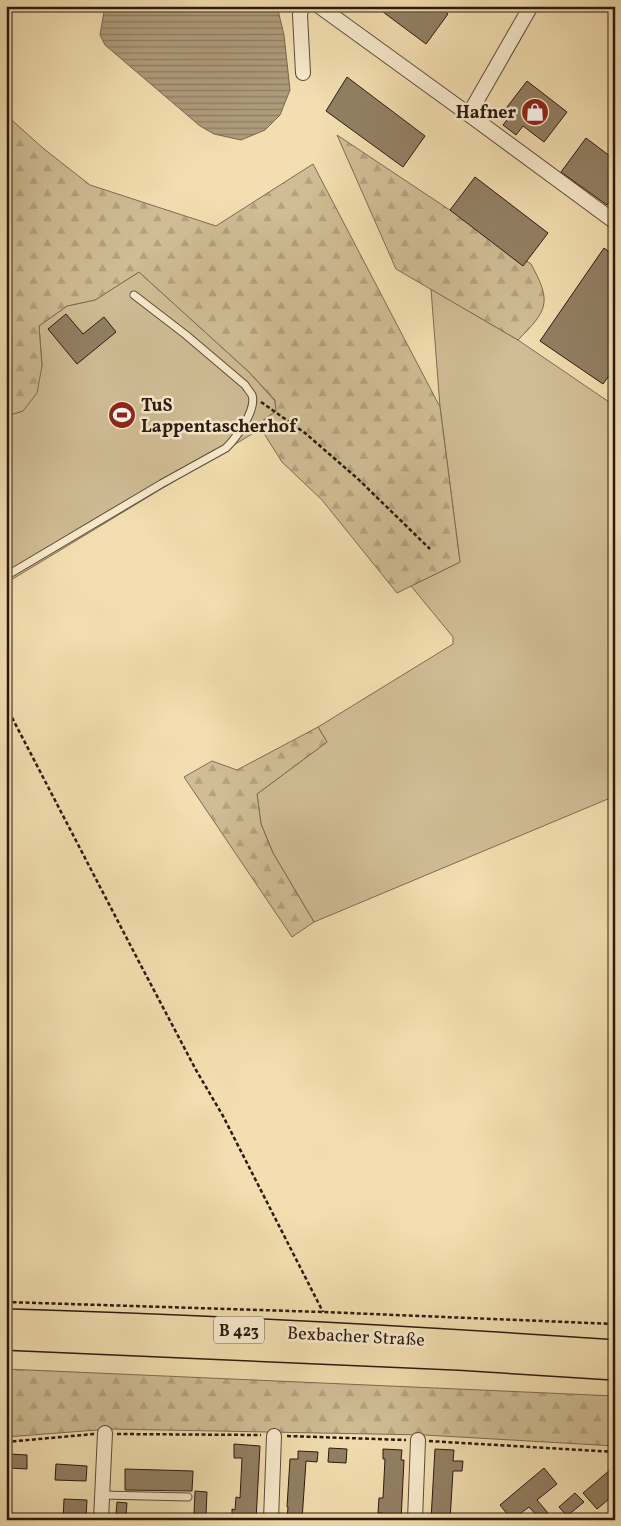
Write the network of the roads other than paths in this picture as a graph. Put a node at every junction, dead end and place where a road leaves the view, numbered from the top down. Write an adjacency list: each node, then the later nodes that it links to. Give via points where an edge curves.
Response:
1 (302, 6): 4 (street)
2 (318, 6): 5 (street)
3 (531, 6): 5 (street)
4 (303, 73)
5 (469, 114): 6 (street)
6 (615, 222)
7 (134, 295): 8 (lane, via 245,385 252,396 252,406 243,426 226,448)
8 (6, 576)
9 (6, 1320): 11 (main road, Bexbacher Straße / B 423)
10 (6, 1339): 12 (main road, Bexbacher Straße, via 449,1358)
11 (615, 1351)
12 (615, 1370)
13 (104, 1434): 16 (street)
14 (274, 1436): 19 (street)
15 (418, 1440): 20 (street)
16 (102, 1495): 17 (lane); 18 (street)
17 (188, 1497)
18 (101, 1520)
19 (271, 1520)
20 (415, 1520)

